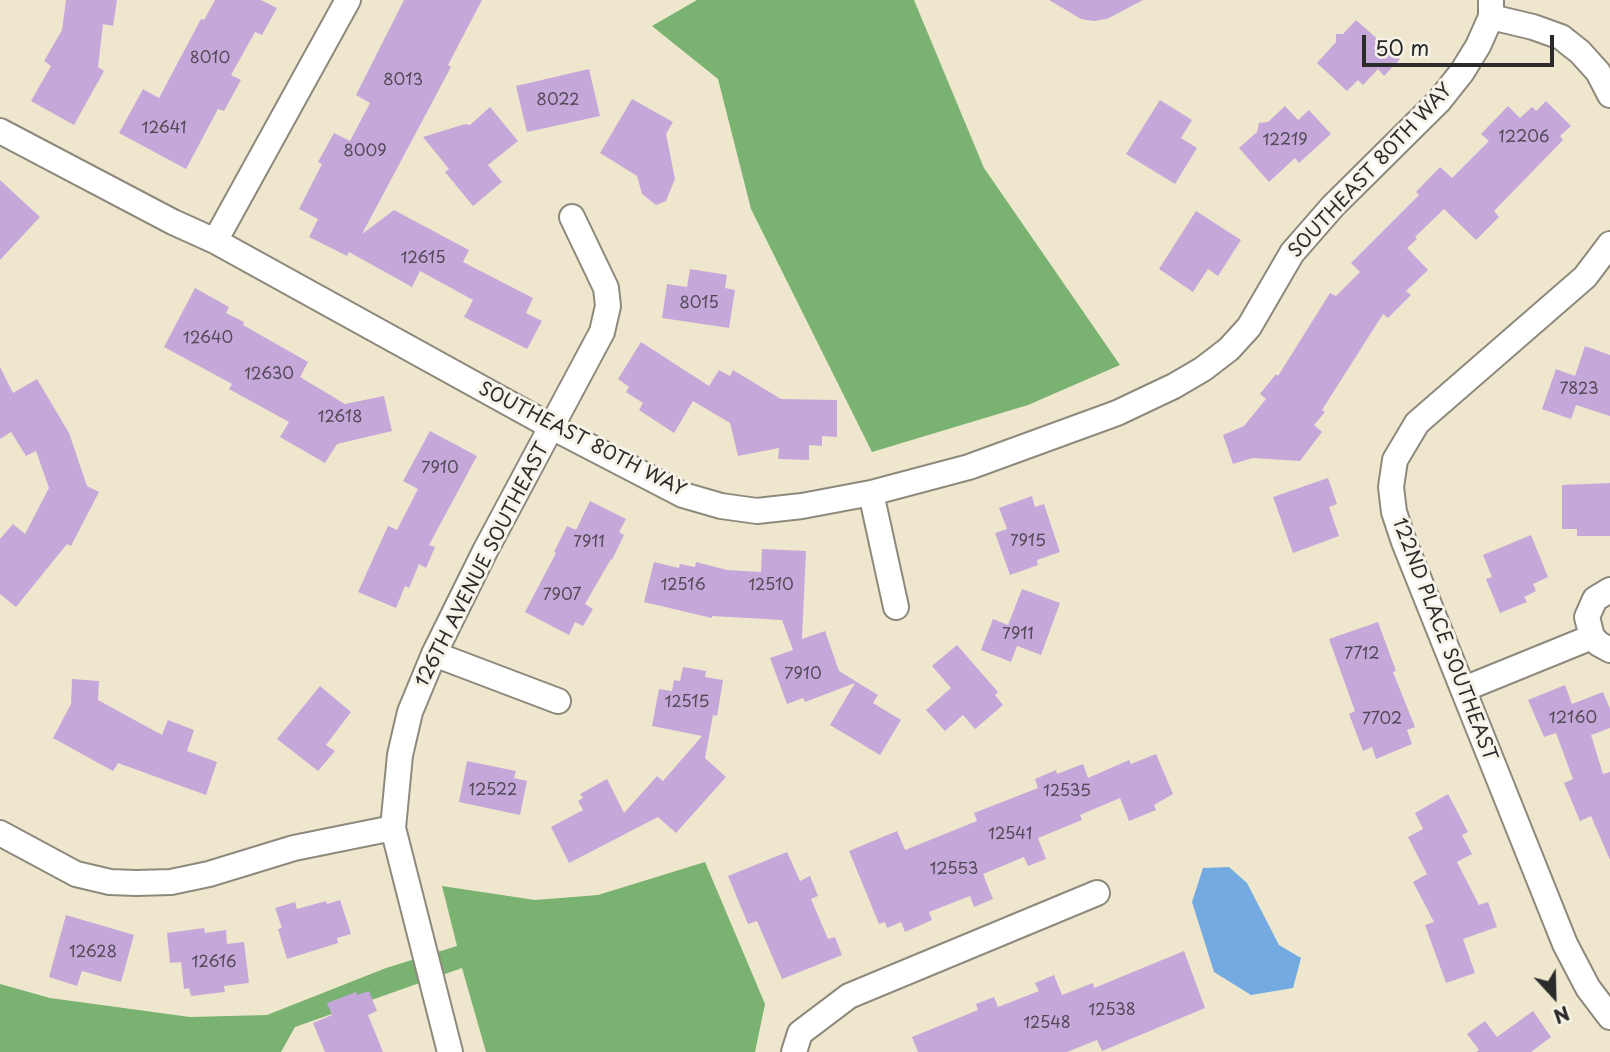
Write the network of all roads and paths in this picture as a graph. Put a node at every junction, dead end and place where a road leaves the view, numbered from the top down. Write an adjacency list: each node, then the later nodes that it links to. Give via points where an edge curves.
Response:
1 (348, 0): 6 (street)
2 (1491, 9): 3 (street, via 1561,37 1598,72); 9 (street, SOUTHEAST 80TH WAY, via 1478,46 1462,72 1292,253 1249,327 1229,349 1174,386 1117,413 969,467)
3 (1610, 95)
4 (0, 131): 6 (street, SOUTHEAST 80TH WAY)
5 (572, 217): 8 (street, 126TH AVENUE SOUTHEAST, via 607,288 608,306 602,332)
6 (215, 241): 8 (street, SOUTHEAST 80TH WAY)
7 (1610, 244): 14 (street, 122ND PLACE SOUTHEAST, via 1585,277 1417,423 1395,460 1394,512)
8 (552, 427): 9 (street, SOUTHEAST 80TH WAY, via 683,495 721,506 757,510); 13 (street, 126TH AVENUE SOUTHEAST)
9 (871, 493): 11 (street)
10 (1610, 590): 12 (street, via 1595,599 1587,617)
11 (896, 607)
12 (1601, 643): 14 (street)
13 (434, 654): 15 (street); 16 (street, 126TH AVENUE SOUTHEAST, via 410,712 400,755)
14 (1464, 689): 19 (street, 122ND PLACE SOUTHEAST, via 1565,944 1588,988)
15 (558, 701)
16 (393, 828): 17 (street, via 294,848 209,874 136,883 76,874); 20 (street, 126TH AVENUE SOUTHEAST)
17 (0, 833)
18 (1097, 893): 21 (street, via 849,996 800,1033)
19 (1610, 1017)
20 (450, 1052)
21 (794, 1052)

